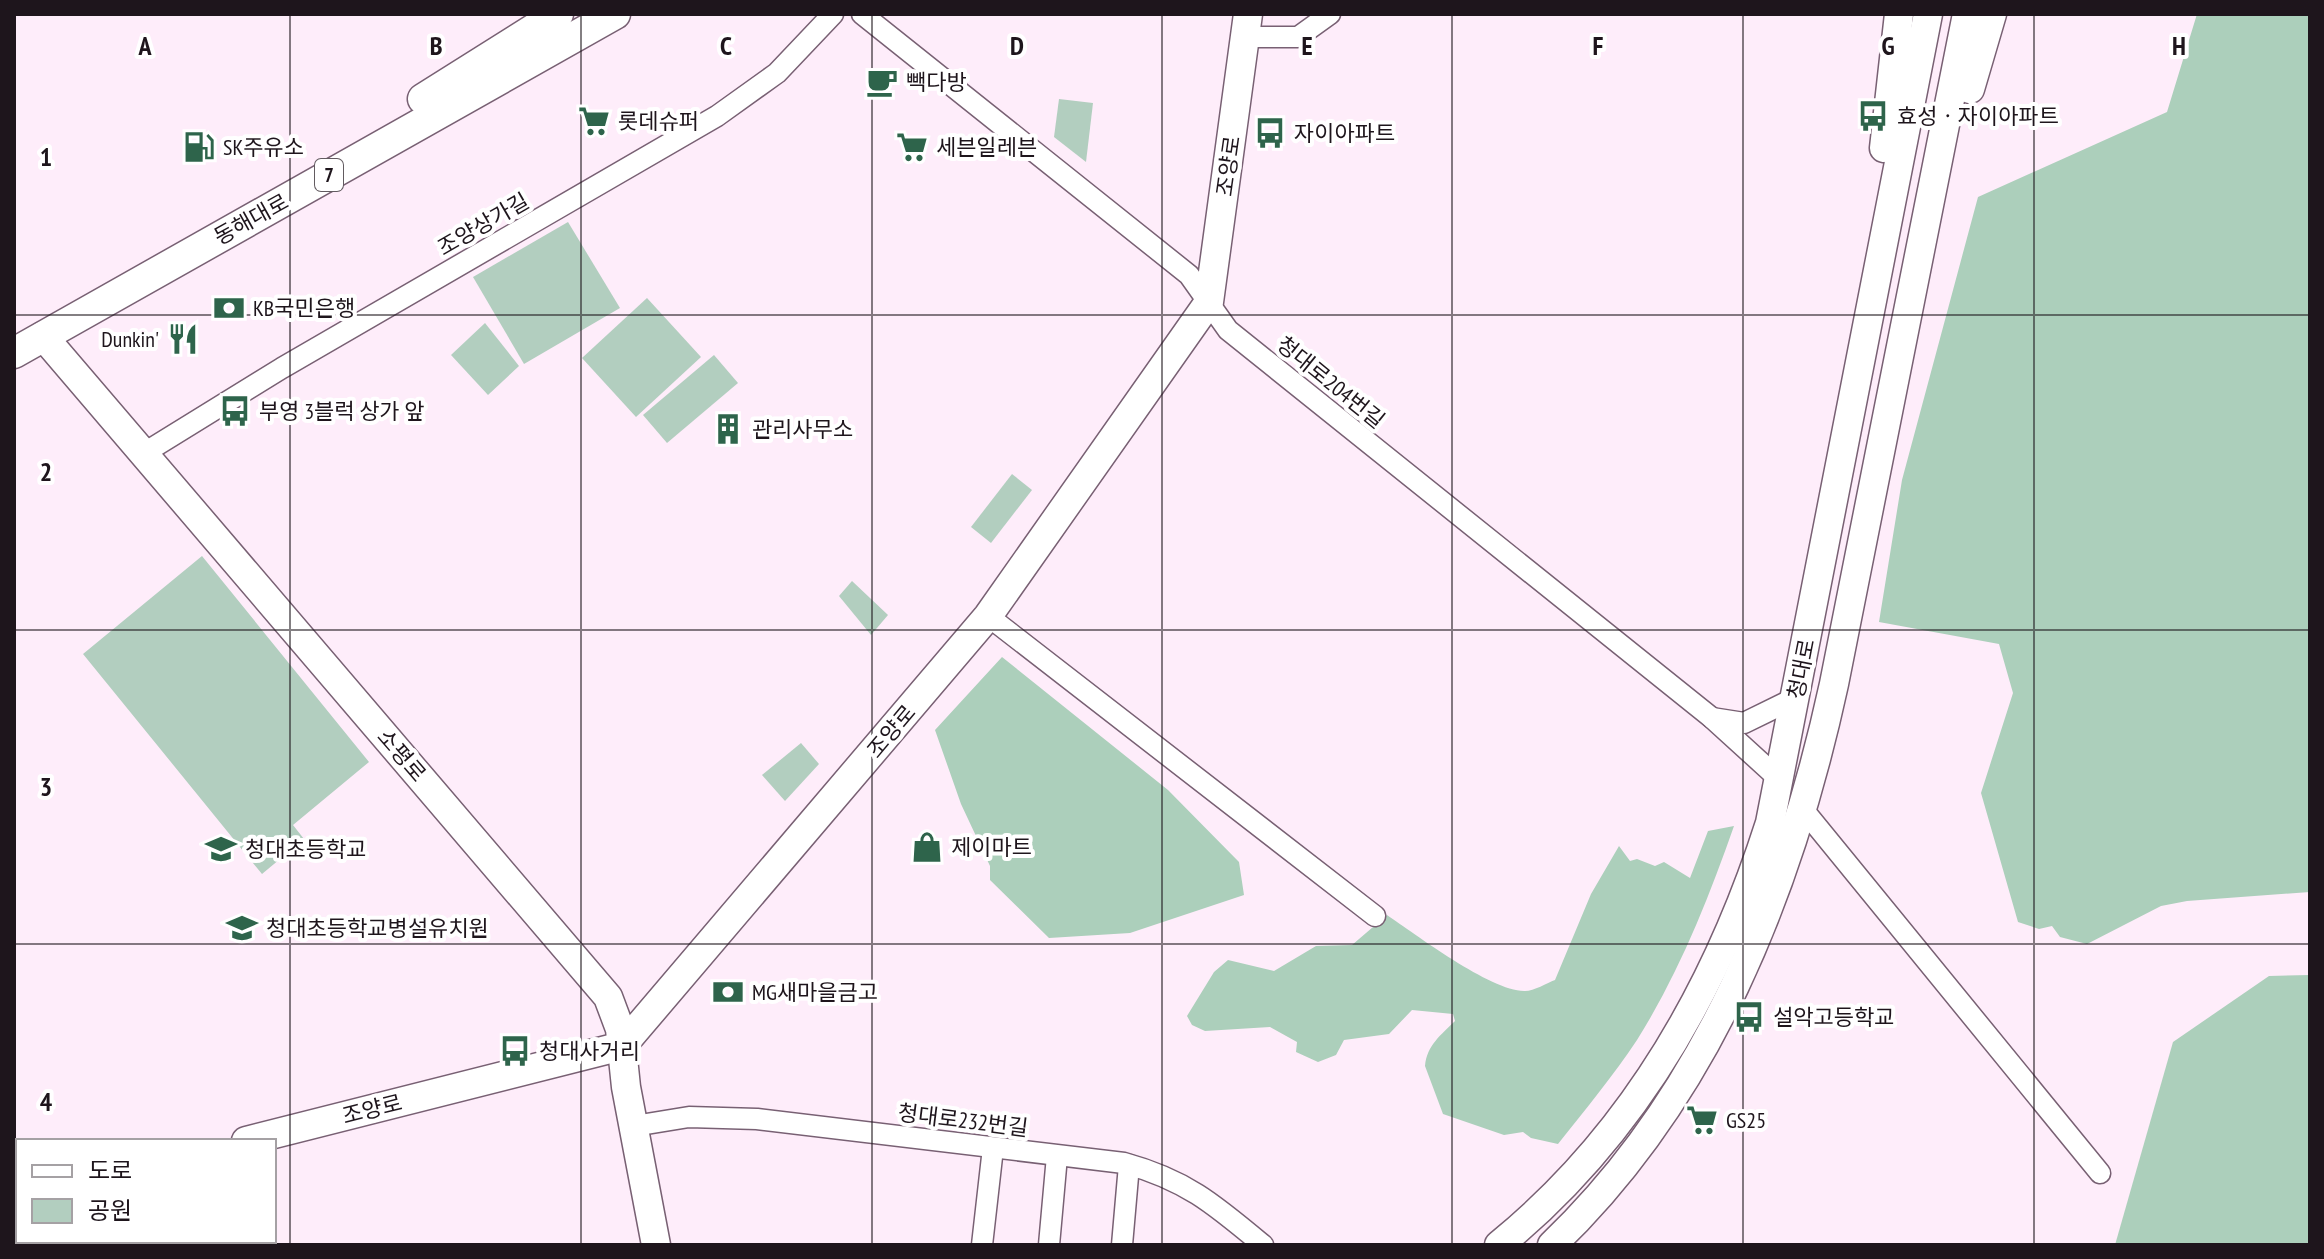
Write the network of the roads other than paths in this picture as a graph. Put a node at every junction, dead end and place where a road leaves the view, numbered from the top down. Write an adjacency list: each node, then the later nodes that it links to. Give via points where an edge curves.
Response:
1 (558, 14): 12 (main road, 동해대로 / 7, via 444,87)
2 (615, 14): 12 (main road, 동해대로 / 7)
3 (833, 14): 16 (street, 조양상가길, via 777,73 717,116)
4 (862, 14): 11 (street, 청대로204번길, via 1185,272)
5 (1330, 14): 10 (street, 조양로, via 1298,37)
6 (1899, 14): 14 (street)
7 (1928, 14): 14 (street, 청대로)
8 (1967, 14): 15 (street, 청대로)
9 (1992, 14): 15 (street)
10 (1246, 26): 11 (street, 조양로)
11 (1209, 302): 17 (street, 조양로); 19 (street, 청대로204번길, via 1228,330)
12 (29, 328): 13 (main road, 동해대로 / 7); 16 (street, 소평로)
13 (14, 353)
14 (1859, 358): 18 (street, 청대로)
15 (1898, 361): 21 (street, 청대로, via 1834,684)
16 (141, 455): 23 (street, 소평로, via 608,997)
17 (988, 616): 22 (street); 23 (street, 조양로)
18 (1795, 698): 19 (street, via 1744,723); 20 (street, 청대로)
19 (1712, 718): 20 (street, 청대로204번길)
20 (1779, 779): 21 (street); 24 (street, 청대로, via 1762,850 1717,965 1682,1032)
21 (1802, 808): 26 (street, 청대로, via 1774,897 1730,998); 31 (street)
22 (1375, 916)
23 (622, 1046): 25 (street, 소평로); 27 (street, 조양로)
24 (1629, 1108): 26 (street); 37 (street, 청대로, via 1571,1177)
25 (634, 1126): 28 (street, 청대로232번길, via 689,1117 757,1119); 32 (street, 소평로)
26 (1653, 1127): 38 (street, 청대로, via 1602,1193)
27 (254, 1139)
28 (993, 1148): 29 (street, 청대로232번길); 33 (street)
29 (1057, 1156): 30 (street, 청대로232번길); 34 (street)
30 (1129, 1165): 35 (street); 36 (street, 청대로232번길, via 1202,1194)
31 (2100, 1173)
32 (656, 1245)
33 (982, 1245)
34 (1049, 1245)
35 (1122, 1245)
36 (1263, 1245)
37 (1499, 1245)
38 (1552, 1245)

